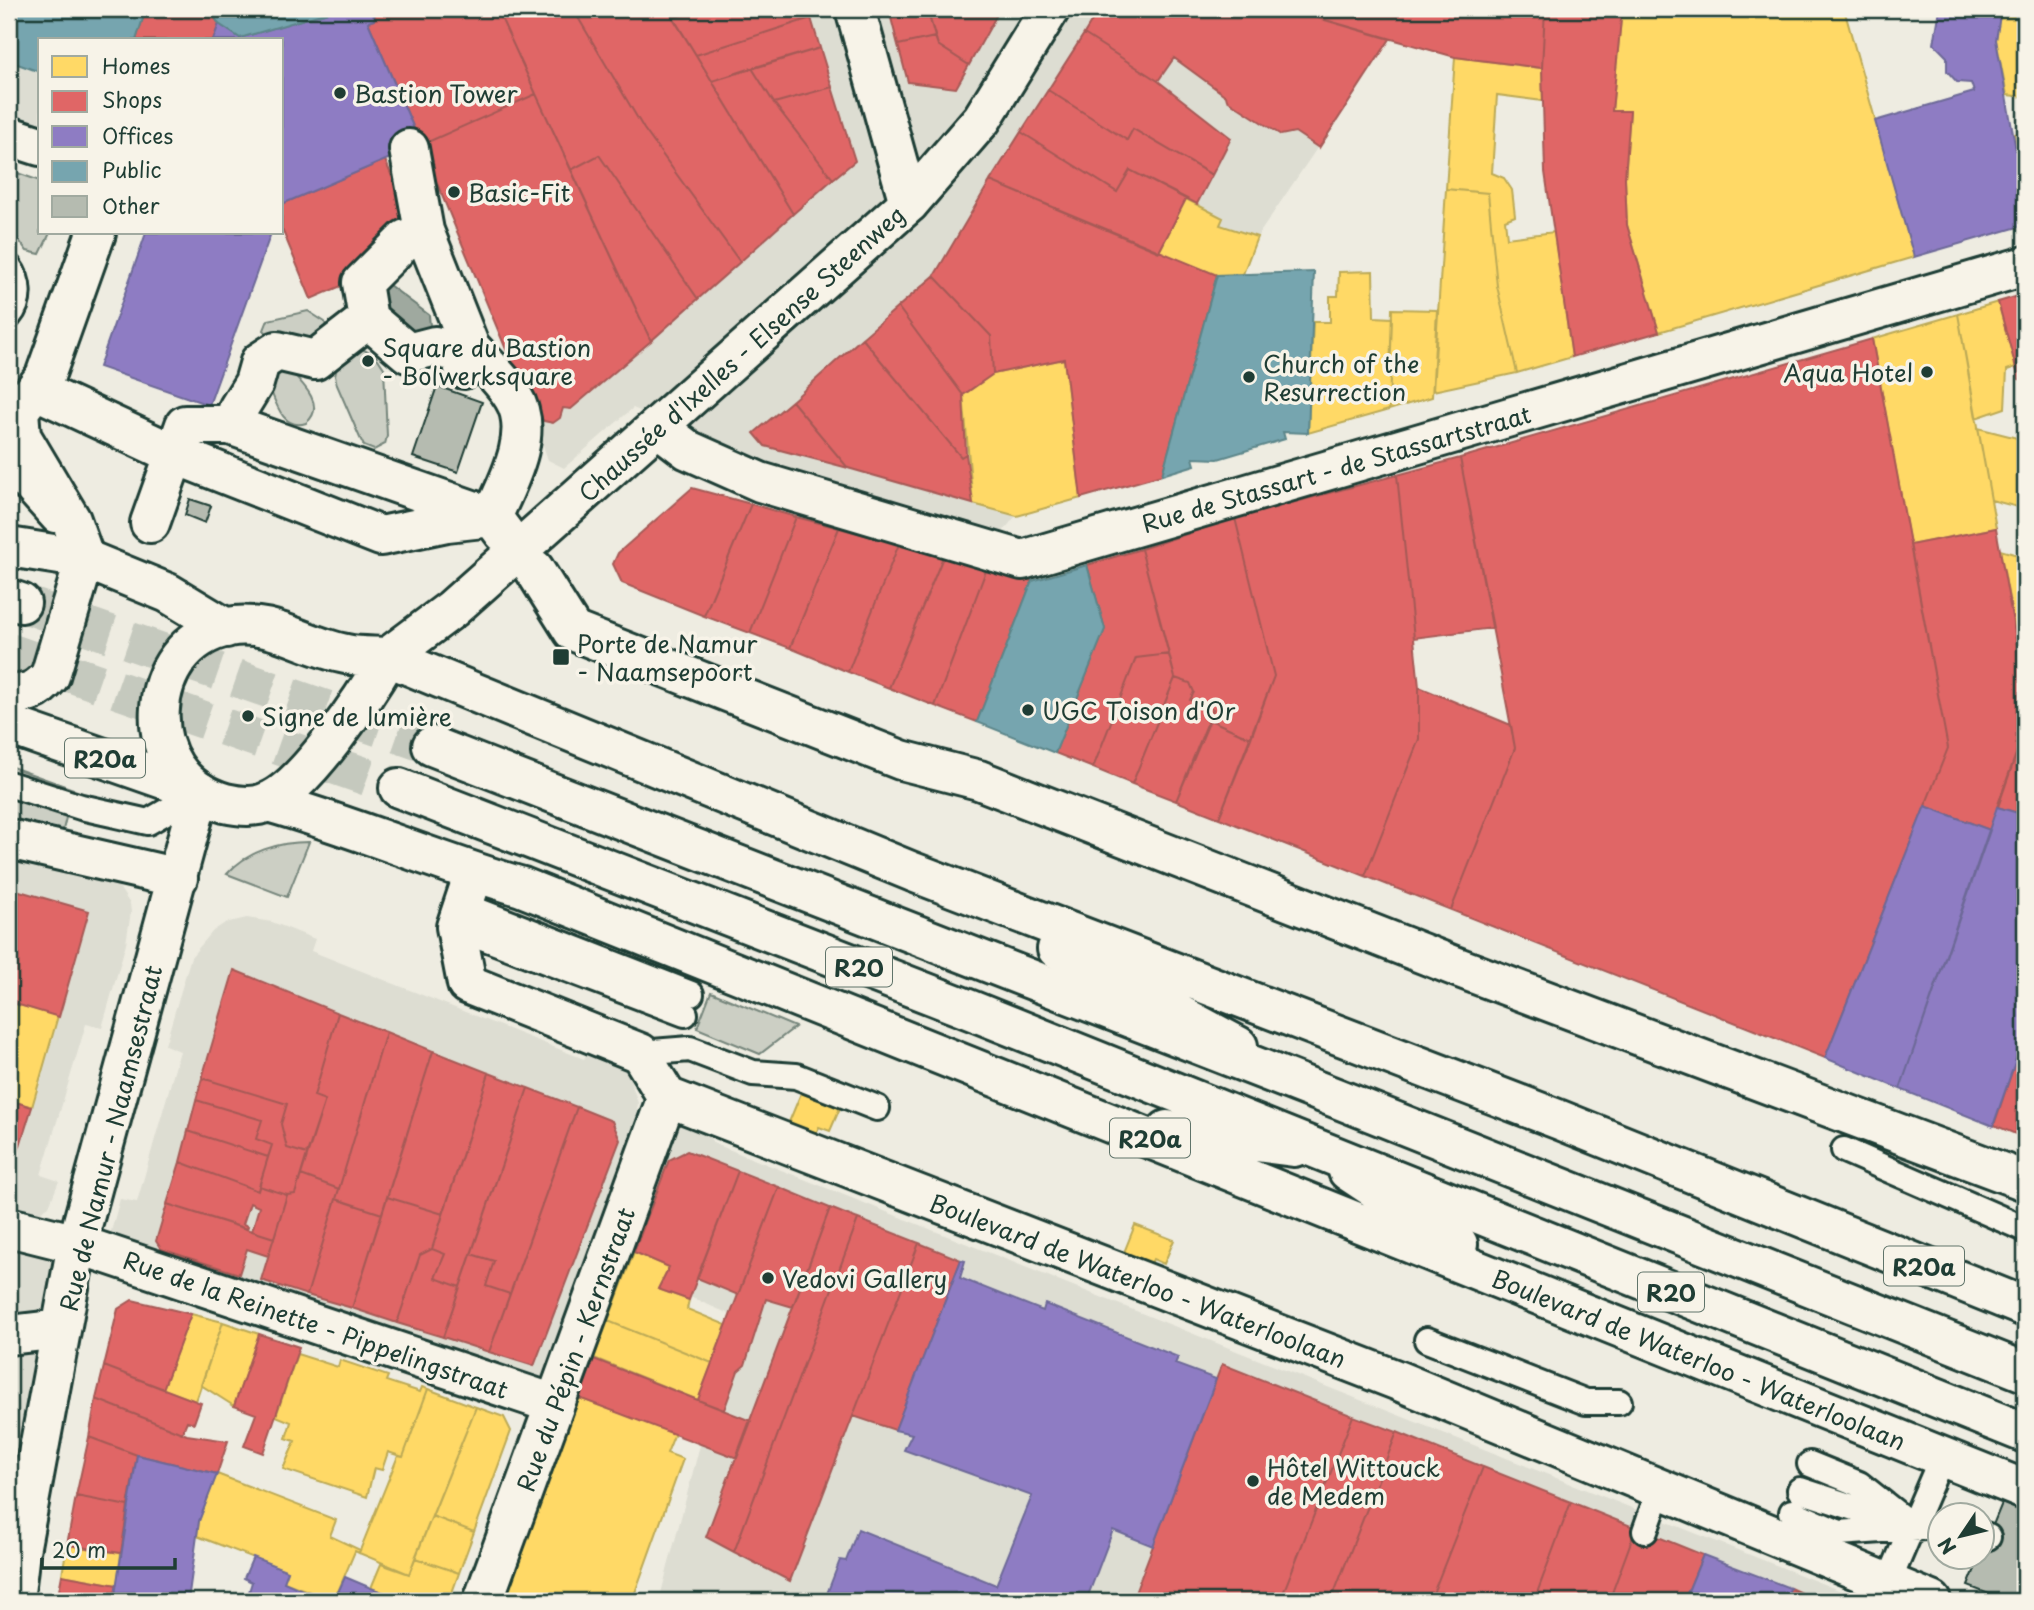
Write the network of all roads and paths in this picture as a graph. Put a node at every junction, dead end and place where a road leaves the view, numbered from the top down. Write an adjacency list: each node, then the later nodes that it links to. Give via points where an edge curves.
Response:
1 (855, 9): 6 (main road)
2 (1050, 9): 6 (main road, Chaussée d'Ixelles - Elsense Steenweg, via 982,119)
3 (9, 136): 4 (main road)
4 (38, 145)
5 (409, 149): 8 (main road)
6 (909, 203): 16 (main road, Chaussée d'Ixelles - Elsense Steenweg)
7 (96, 234): 14 (main road)
8 (415, 235): 12 (main road, via 362,284); 13 (main road)
9 (2025, 266): 16 (main road, Rue de Stassart - de Stassartstraat, via 1023,560 760,482 688,450)
10 (9, 267): 11 (lane, via 15,275)
11 (12, 303)
12 (368, 319): 13 (main road, via 408,353); 15 (main road, via 315,360 277,351 260,362)
13 (454, 353): 20 (main road, via 515,399 530,432 521,476)
14 (30, 395): 17 (main road); 22 (main road, via 21,436 71,520)
15 (234, 418): 17 (main road, via 185,425); 20 (main road)
16 (658, 427): 26 (main road, Chaussée d'Ixelles - Elsense Steenweg, via 452,609)
17 (173, 454): 19 (main road); 20 (main road, via 382,536 447,522)
18 (9, 470): 22 (lane)
19 (150, 523)
20 (498, 525)
21 (9, 547): 22 (main road)
22 (85, 559): 24 (main road, via 168,593); 28 (main road, via 50,676 29,694)
23 (534, 569): 47 (main road, via 573,631 901,760 979,780 1470,972)
24 (226, 628): 25 (main road, via 262,626); 33 (main road, via 210,633 182,656 164,686 161,703 160,736 166,753)
25 (345, 654): 26 (main road); 27 (main road)
26 (388, 657): 27 (main road); 36 (main road, R20a)
27 (369, 689): 34 (main road, via 297,780)
28 (9, 694)
29 (9, 725): 33 (main road, R20a)
30 (432, 746): 42 (main road, R20)
31 (9, 784): 33 (lane, via 149,822)
32 (399, 788): 45 (main road, R20)
33 (200, 792): 34 (main road, via 233,805); 37 (main road)
34 (268, 802): 38 (main road, Boulevard de Waterloo - Waterloolaan / R20a, via 329,819)
35 (9, 839): 37 (main road)
36 (913, 872): 42 (main road); 52 (main road, R20a, via 1560,1120)
37 (178, 878): 50 (main road, Rue de Namur - Naamsestraat)
38 (465, 902): 39 (lane); 40 (main road, via 467,984); 44 (main road, Boulevard de Waterloo - Waterloolaan / R20a, via 522,887)
39 (688, 1004)
40 (640, 1053): 41 (main road); 43 (lane, via 690,1049 753,1073 796,1076)
41 (667, 1097): 58 (main road, Rue du Pépin - Kernstraat); 62 (main road, Boulevard de Waterloo - Waterloolaan, via 1399,1381)
42 (1336, 1098): 56 (main road, R20)
43 (877, 1108)
44 (1109, 1122): 45 (main road); 51 (main road, Boulevard de Waterloo - Waterloolaan / R20a)
45 (1317, 1150): 51 (main road); 59 (main road, R20)
46 (1844, 1150): 49 (lane)
47 (2025, 1181)
48 (9, 1227): 50 (main road, Rue de la Reinette - Pippelingstraat)
49 (2025, 1229)
50 (77, 1244): 53 (main road, Rue de Namur - Naamsestraat); 58 (main road, Rue de la Reinette - Pippelingstraat)
51 (1527, 1290): 60 (main road, Boulevard de Waterloo - Waterloolaan / R20a)
52 (2025, 1307)
53 (61, 1329): 54 (main road); 69 (main road, Rue de Namur - Naamsestraat)
54 (9, 1335)
55 (1427, 1340): 57 (lane, via 1586,1402)
56 (2025, 1372)
57 (1619, 1402)
58 (554, 1404): 70 (main road, Rue du Pépin - Kernstraat)
59 (2025, 1433)
60 (1942, 1457): 63 (main road, Boulevard de Waterloo - Waterloolaan / R20a); 65 (lane)
61 (1810, 1464): 65 (lane, via 1859,1484)
62 (1660, 1489): 67 (lane); 68 (main road, Boulevard de Waterloo - Waterloolaan)
63 (2025, 1490)
64 (1796, 1501): 65 (lane, via 1839,1533)
65 (1912, 1526): 66 (lane); 68 (lane)
66 (1926, 1526)
67 (1645, 1531)
68 (1888, 1583): 71 (main road, Boulevard de Waterloo - Waterloolaan)
69 (14, 1601)
70 (483, 1601)
71 (1933, 1601)

